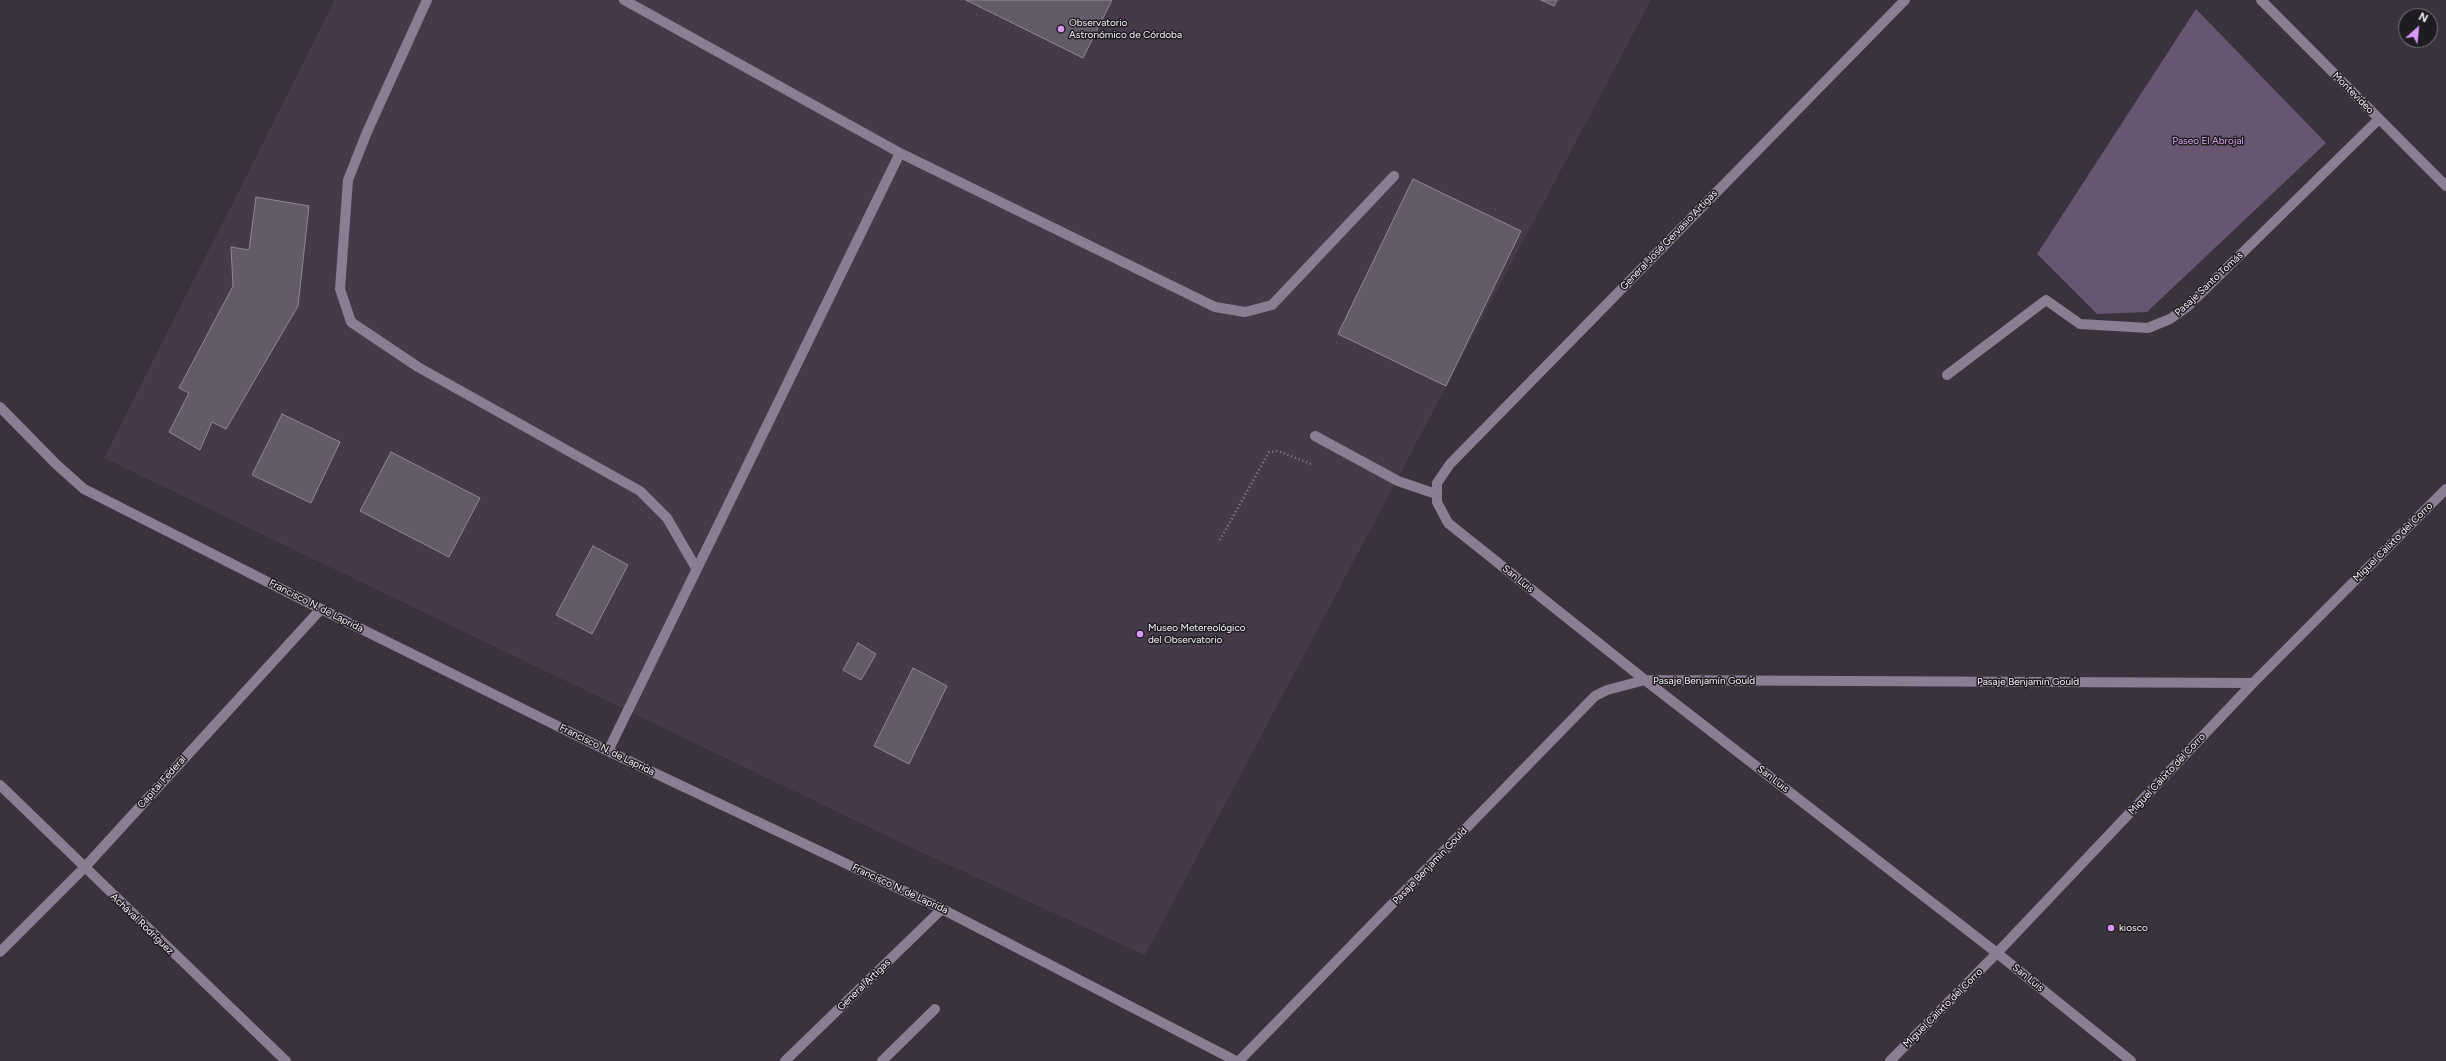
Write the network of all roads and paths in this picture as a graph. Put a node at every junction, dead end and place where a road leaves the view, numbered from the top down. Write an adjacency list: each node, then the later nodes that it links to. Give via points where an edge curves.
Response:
1 (427, 0): 17 (street, via 348,180 340,289 351,322 418,367 640,491 667,518)
2 (624, 0): 6 (street)
3 (1905, 0): 13 (street, General José Gervasio Artigas, via 1450,464)
4 (2261, 0): 5 (street, Montevideo)
5 (2379, 119): 8 (street, Montevideo); 9 (street, Pasaje Santo Tomás, via 2187,307 2170,319 2148,328 2080,324 2046,300)
6 (900, 153): 7 (street, via 1216,306 1245,312 1272,305); 17 (street)
7 (1394, 176)
8 (2446, 186)
9 (1947, 375)
10 (0, 407): 18 (street, Francisco N. de Laprida, via 84,489)
11 (1315, 436): 15 (street, via 1398,481)
12 (1314, 465): 16 (path, via 1278,451 1269,452)
13 (1436, 484): 15 (street, San Luis)
14 (2446, 489): 20 (street, Miguel Calixto del Corro)
15 (1436, 494): 19 (street, San Luis, via 1436,502 1448,522)
16 (1220, 540)
17 (696, 568): 21 (street)
18 (320, 609): 21 (street, Francisco N. de Laprida); 23 (street, Capital Federal)
19 (1645, 680): 20 (street, Pasaje Benjamín Gould); 26 (street, San Luis); 32 (street, Pasaje Benjamín Gould, via 1595,696)
20 (2253, 683): 26 (street, Miguel Calixto del Corro)
21 (608, 751): 24 (street, Francisco N. de Laprida)
22 (0, 785): 23 (street, Achával Rodríguez)
23 (84, 868): 25 (street, Capital Federal); 28 (street, Achával Rodríguez)
24 (942, 909): 29 (street, General Artigas); 31 (street, Francisco N. de Laprida)
25 (0, 952)
26 (1997, 953): 33 (street, Miguel Calixto del Corro); 34 (street, San Luis)
27 (935, 1009): 30 (street)
28 (286, 1061)
29 (785, 1061)
30 (882, 1061)
31 (1236, 1061)
32 (1239, 1061)
33 (1890, 1061)
34 (2131, 1061)

